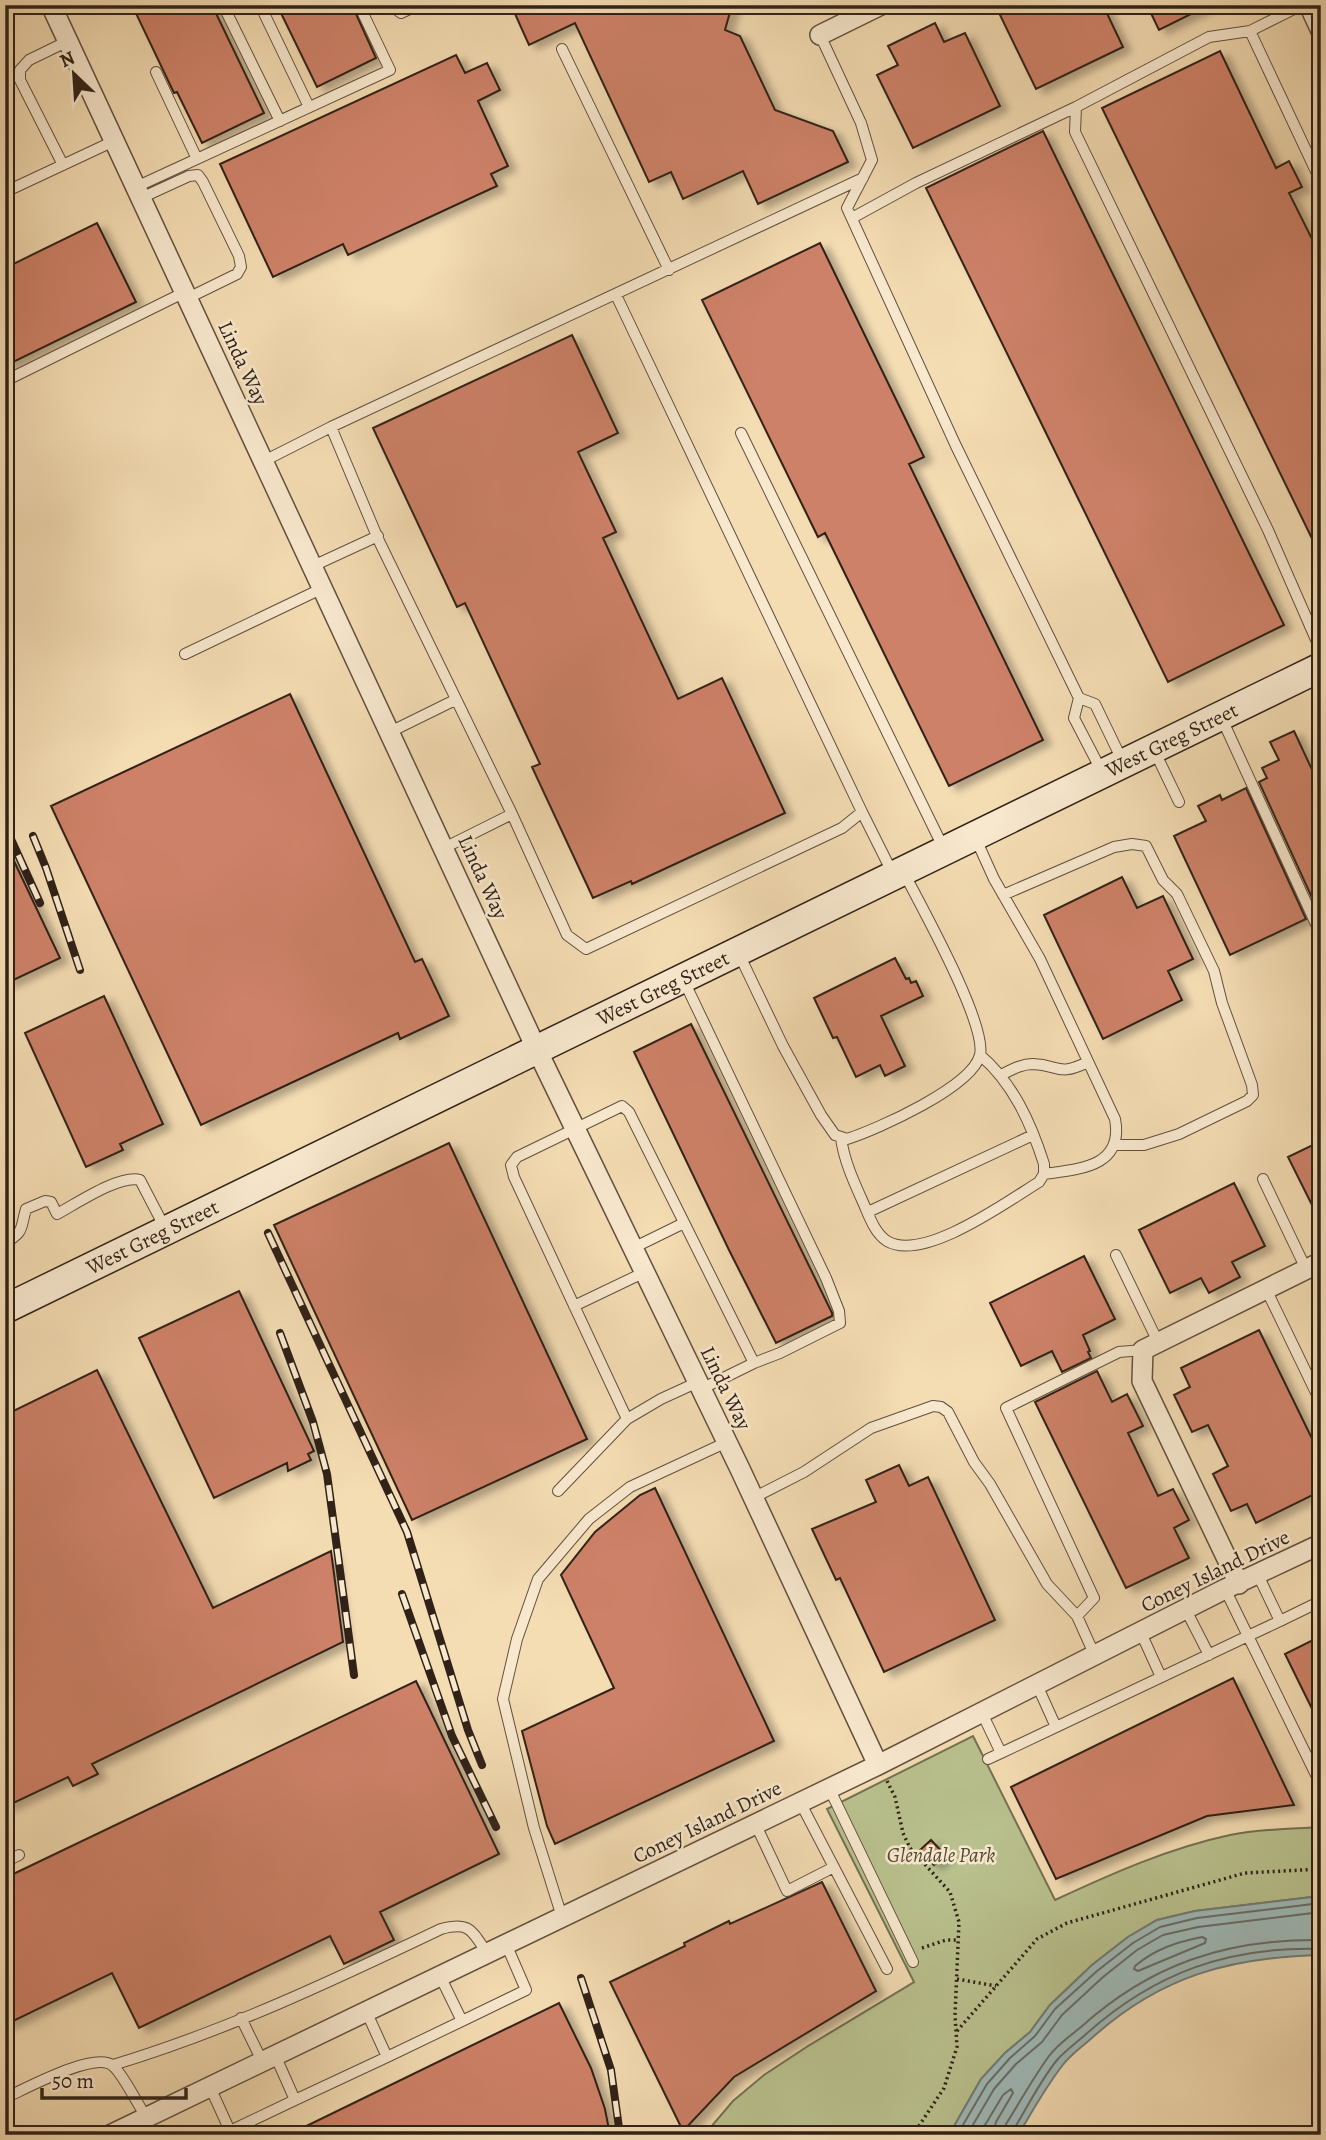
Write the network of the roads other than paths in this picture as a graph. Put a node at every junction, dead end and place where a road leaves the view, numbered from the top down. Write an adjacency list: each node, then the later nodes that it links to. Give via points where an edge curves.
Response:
1 (51, 5): 13 (street, Linda Way)
2 (223, 5): 18 (lane)
3 (260, 5): 16 (lane)
4 (359, 5): 16 (lane, via 390,70)
5 (390, 5): 6 (lane, via 401,13)
6 (418, 5)
7 (881, 5): 12 (street)
8 (1302, 5): 10 (lane)
9 (1309, 5): 11 (street)
10 (1250, 31): 17 (lane, via 1209,37); 23 (lane)
11 (1321, 31)
12 (820, 35): 22 (lane, via 861,123 872,160)
13 (68, 41): 19 (street, Linda Way); 21 (lane, via 29,60 20,70 20,80)
14 (562, 49): 27 (lane)
15 (156, 72): 20 (lane)
16 (309, 107): 18 (lane)
17 (1076, 107): 26 (lane); 37 (lane, via 1075,132 1268,530)
18 (280, 121): 20 (lane)
19 (114, 141): 21 (lane); 25 (street, Linda Way)
20 (197, 159): 25 (lane)
21 (63, 165): 24 (lane)
22 (863, 178): 26 (lane, via 848,208); 27 (lane)
23 (1321, 182)
24 (5, 192)
25 (138, 192): 28 (street, Linda Way); 28 (lane, via 198,175 239,256 237,274)
26 (852, 218): 40 (lane)
27 (669, 270): 29 (lane)
28 (186, 295): 30 (lane); 33 (street, Linda Way)
29 (616, 295): 31 (lane); 47 (lane)
30 (5, 381)
31 (331, 427): 33 (lane); 34 (lane)
32 (741, 433): 51 (lane)
33 (264, 461): 35 (street, Linda Way)
34 (377, 537): 35 (lane); 41 (lane)
35 (313, 566): 36 (street, Linda Way)
36 (323, 588): 38 (lane); 43 (street, Linda Way)
37 (1321, 651)
38 (185, 654)
39 (1320, 667): 42 (main road, West Greg Street)
40 (1079, 698): 45 (lane, via 1095,704); 45 (lane, via 1074,718)
41 (456, 700): 43 (lane); 48 (lane)
42 (1220, 716): 44 (main road, West Greg Street); 54 (lane)
43 (390, 732): 50 (street, Linda Way)
44 (1153, 749): 45 (main road, West Greg Street); 46 (lane)
45 (1113, 769): 49 (main road, West Greg Street)
46 (1179, 802)
47 (862, 812): 48 (lane, via 842,828 586,949 566,935); 52 (lane)
48 (512, 814): 50 (lane)
49 (975, 836): 51 (main road, West Greg Street); 53 (lane)
50 (444, 848): 57 (street, Linda Way)
51 (945, 850): 52 (main road, West Greg Street)
52 (898, 873): 55 (main road, West Greg Street); 58 (lane, via 944,951 976,1021)
53 (1003, 895): 59 (lane, via 1040,959); 64 (lane, via 1114,847 1146,846 1195,928 1214,971 1253,1095 1180,1134 1144,1145)
54 (1321, 935)
55 (737, 952): 56 (main road, West Greg Street); 63 (lane, via 821,1115)
56 (682, 979): 57 (main road, West Greg Street); 79 (lane, via 839,1311 840,1323)
57 (537, 1050): 61 (street, Linda Way); 69 (main road, West Greg Street)
58 (980, 1055): 60 (lane); 63 (lane, via 974,1068 939,1096 863,1134)
59 (1088, 1062): 60 (lane, via 1065,1070 1017,1067); 64 (lane, via 1115,1119)
60 (1001, 1075): 62 (lane, via 1017,1097)
61 (575, 1129): 68 (lane, via 622,1106 629,1112); 71 (street, Linda Way); 77 (lane, via 517,1157 512,1165)
62 (1033, 1135): 65 (lane); 67 (lane)
63 (841, 1138): 67 (lane)
64 (1116, 1144): 65 (lane, via 1109,1155 1085,1169)
65 (1044, 1174): 67 (lane, via 1039,1182 989,1213 952,1233 915,1245 889,1242)
66 (1264, 1180): 73 (lane)
67 (868, 1212)
68 (684, 1223): 71 (lane); 79 (lane)
69 (166, 1230): 70 (lane, via 140,1180 132,1177 57,1214 51,1202 37,1203 26,1209 18,1235); 76 (main road, West Greg Street)
70 (5, 1243)
71 (633, 1248): 74 (street, Linda Way)
72 (1115, 1255): 78 (lane)
73 (1313, 1266): 75 (street)
74 (645, 1272): 77 (lane); 80 (street, Linda Way)
75 (1266, 1289): 78 (street); 81 (lane)
76 (7, 1304)
77 (574, 1306): 82 (lane)
78 (1151, 1346): 89 (street, via 1142,1381); 92 (lane, via 1119,1352 1006,1408 1094,1598)
79 (754, 1363): 80 (lane)
80 (700, 1385): 82 (lane, via 661,1399); 83 (street, Linda Way)
81 (1321, 1403)
82 (627, 1419): 84 (lane)
83 (727, 1442): 85 (street, Linda Way); 112 (lane, via 630,1487 589,1519 538,1579 517,1639 503,1699 534,1828)
84 (558, 1490)
85 (753, 1498): 92 (lane, via 872,1428 941,1407 1047,1584); 104 (street, Linda Way)
86 (1316, 1547): 87 (lane); 88 (street, Coney Island Drive)
87 (1321, 1568)
88 (1258, 1575): 89 (street, Coney Island Drive); 93 (lane)
89 (1232, 1587): 91 (street, Coney Island Drive); 95 (lane)
90 (1321, 1601): 93 (lane)
91 (1186, 1609): 94 (street, Coney Island Drive); 96 (lane)
92 (1077, 1616): 97 (lane)
93 (1280, 1621): 95 (lane)
94 (1141, 1633): 97 (street, Coney Island Drive); 98 (lane)
95 (1248, 1636): 96 (lane); 105 (lane)
96 (1209, 1655): 98 (lane)
97 (1095, 1656): 99 (street, Coney Island Drive)
98 (1161, 1676): 101 (lane)
99 (1037, 1685): 100 (street, Coney Island Drive); 101 (lane)
100 (982, 1713): 102 (lane); 104 (street, Coney Island Drive)
101 (1056, 1727): 102 (lane)
102 (1001, 1753): 103 (lane)
103 (988, 1759)
104 (878, 1765): 106 (street, Coney Island Drive)
105 (1321, 1785)
106 (829, 1788): 107 (street, Coney Island Drive); 115 (lane)
107 (800, 1802): 108 (street, Coney Island Drive); 111 (lane)
108 (755, 1824): 111 (lane, via 786,1891); 112 (street, Coney Island Drive)
109 (19, 1855): 110 (lane)
110 (5, 1862)
111 (834, 1867): 116 (lane)
112 (562, 1917): 113 (street, Coney Island Drive)
113 (506, 1944): 114 (street, Coney Island Drive); 120 (lane, via 526,1990)
114 (487, 1953): 117 (street, Coney Island Drive); 119 (lane, via 462,1925 441,1929)
115 (911, 1957)
116 (887, 1969)
117 (440, 1976): 118 (street, Coney Island Drive); 120 (lane)
118 (366, 2011): 121 (lane); 122 (street, Coney Island Drive)
119 (241, 2018): 122 (lane); 123 (lane)
120 (462, 2021): 121 (lane)
121 (387, 2057): 126 (lane)
122 (269, 2058): 124 (street, Coney Island Drive); 126 (lane)
123 (113, 2065): 125 (lane, via 101,2060 83,2064); 127 (lane)
124 (210, 2087): 127 (street, Coney Island Drive); 128 (lane)
125 (5, 2098)
126 (295, 2101): 128 (lane)
127 (146, 2117): 129 (street, Coney Island Drive)
128 (226, 2133)
129 (110, 2135)

